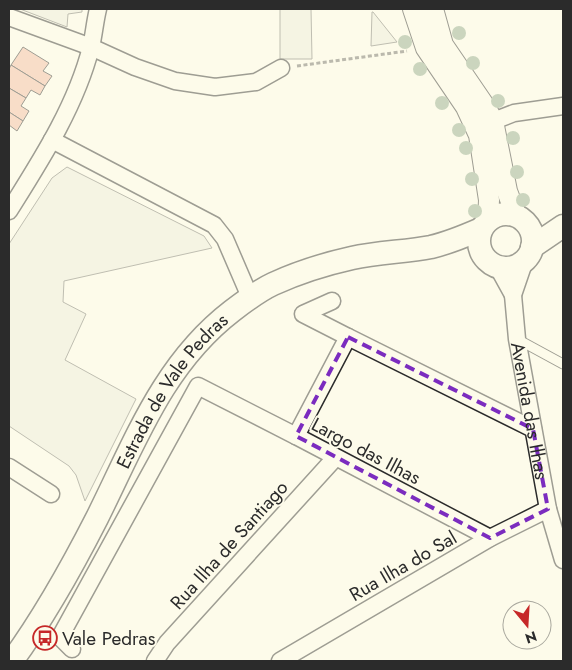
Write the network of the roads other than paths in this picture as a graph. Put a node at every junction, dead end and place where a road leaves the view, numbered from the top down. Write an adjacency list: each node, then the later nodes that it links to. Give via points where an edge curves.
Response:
1 (98, 9): 5 (street)
2 (412, 9): 8 (street, via 426,48 466,107)
3 (432, 9): 8 (street, via 443,46 486,108)
4 (9, 17): 5 (street)
5 (91, 46): 6 (street, via 175,81 215,87 256,82); 9 (street)
6 (281, 68)
7 (563, 106): 8 (street, via 514,114)
8 (484, 124): 11 (street, via 506,191); 13 (street, via 483,154 490,200)
9 (52, 140): 10 (street); 19 (street, via 214,225 225,239)
10 (9, 211)
11 (521, 219): 12 (main road); 13 (main road, via 501,214); 16 (main road, via 531,230 533,239)
12 (563, 222)
13 (484, 225): 15 (main road, Estrada de Vale Pedras, via 462,237); 17 (main road, via 479,238 480,248)
14 (563, 226): 16 (main road)
15 (432, 246): 17 (main road, Estrada de Vale Pedras, via 464,249); 19 (main road, Estrada de Vale Pedras, via 353,258 306,270)
16 (528, 254): 17 (main road, via 512,267); 18 (street, Avenida das Ilhas)
17 (490, 261): 18 (street)
18 (513, 294): 22 (street, Avenida das Ilhas)
19 (250, 297): 33 (main road, Estrada de Vale Pedras, via 216,323 186,355 162,389 96,520 36,628)
20 (332, 301): 21 (street, via 303,314)
21 (348, 337): 24 (street); 25 (street, Largo das Ilhas)
22 (517, 339): 23 (lane); 24 (street, Avenida das Ilhas)
23 (563, 364)
24 (533, 429): 29 (street, Avenida das Ilhas)
25 (296, 436): 26 (street, Largo das Ilhas); 32 (street, via 198,386 60,637)
26 (335, 458): 30 (street, Largo das Ilhas); 34 (street, Rua Ilha de Santiago, via 167,643)
27 (9, 467): 28 (street)
28 (51, 494)
29 (548, 509): 30 (street, Rua Ilha do Sal); 31 (street, Avenida das Ilhas)
30 (490, 538): 35 (street, Rua Ilha do Sal)
31 (563, 560)
32 (72, 649)
33 (12, 661)
34 (155, 661)
35 (280, 661)

